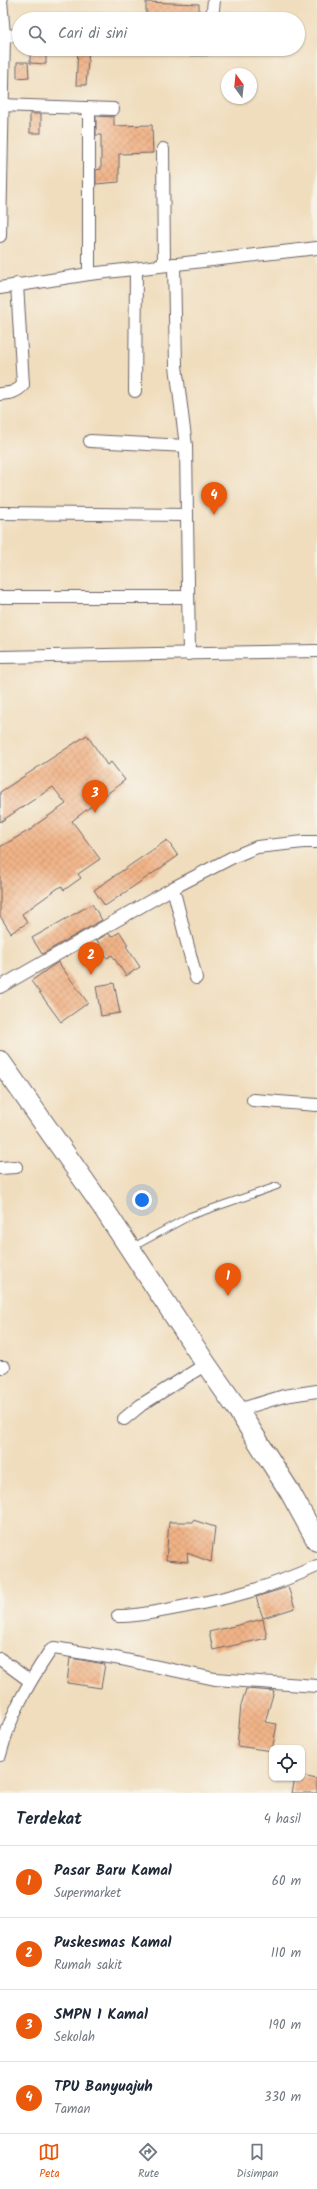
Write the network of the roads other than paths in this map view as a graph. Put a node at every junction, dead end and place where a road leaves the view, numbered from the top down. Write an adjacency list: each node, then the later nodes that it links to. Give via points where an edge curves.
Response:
1 (1, 0): 4 (street)
2 (214, 0): 3 (street)
3 (213, 12)
4 (4, 35): 5 (street); 6 (street)
5 (12, 36)
6 (1, 105): 7 (street); 10 (street)
7 (89, 109): 8 (street); 14 (street)
8 (113, 109)
9 (163, 149): 12 (street)
10 (0, 236)
11 (317, 248): 12 (street)
12 (169, 264): 13 (street); 20 (street, via 176,366)
13 (136, 269): 14 (street); 17 (street)
14 (89, 274): 15 (street)
15 (17, 284): 16 (street); 18 (street, via 23,385 19,390)
16 (0, 288)
17 (135, 391)
18 (0, 394)
19 (90, 441): 20 (street)
20 (186, 446): 22 (street)
21 (0, 513): 22 (street)
22 (187, 516): 24 (street)
23 (0, 597): 24 (street)
24 (188, 597): 26 (street)
25 (317, 651): 26 (street)
26 (189, 654): 27 (street)
27 (0, 657)
28 (317, 842): 29 (street, via 256,847)
29 (173, 888): 30 (street); 31 (street)
30 (196, 978)
31 (0, 987)
32 (0, 1061): 38 (highway)
33 (253, 1100): 34 (street)
34 (317, 1105)
35 (16, 1167): 36 (street)
36 (0, 1168)
37 (277, 1186): 38 (lane, via 190,1216)
38 (130, 1249): 39 (highway)
39 (206, 1364): 41 (highway); 42 (street, via 141,1405)
40 (317, 1391): 41 (street, via 284,1396)
41 (238, 1410): 43 (highway, via 290,1492)
42 (124, 1419)
43 (317, 1541)
44 (317, 1566): 45 (street, via 258,1590 219,1601 140,1616)
45 (118, 1616)
46 (0, 1659): 47 (street)
47 (30, 1681): 48 (street, via 50,1650 54,1648 215,1679); 49 (street, via 7,1727)
48 (317, 1686)
49 (0, 1755)

